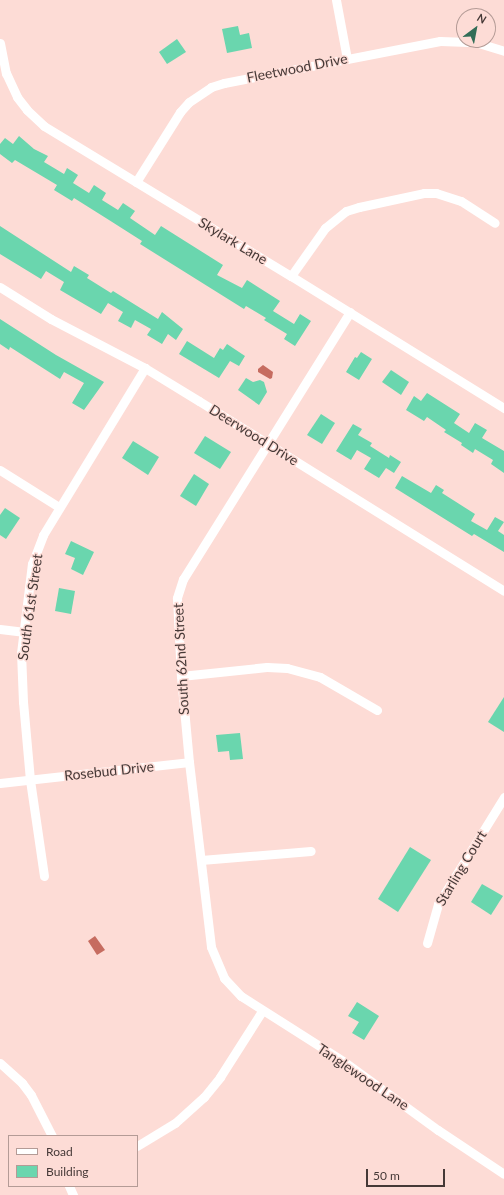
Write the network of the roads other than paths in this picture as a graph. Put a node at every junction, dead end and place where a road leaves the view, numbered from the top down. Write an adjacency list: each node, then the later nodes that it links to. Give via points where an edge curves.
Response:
1 (336, 0): 4 (street)
2 (0, 43): 5 (street, Skylark Lane, via 6,73 26,110 44,126)
3 (504, 50): 4 (street, Fleetwood Drive, via 475,42 440,41)
4 (347, 59): 5 (street, Fleetwood Drive, via 224,83 200,94 180,112)
5 (136, 182): 7 (street, Skylark Lane)
6 (495, 223): 7 (street, via 461,201 436,193 424,193 360,207 346,212 325,228)
7 (291, 276): 9 (street, Skylark Lane)
8 (0, 287): 10 (street, Deerwood Drive, via 51,319)
9 (350, 312): 11 (street, Skylark Lane); 12 (street, South 62nd Street)
10 (145, 368): 12 (street, Deerwood Drive); 14 (street, South 61st Street)
11 (504, 408)
12 (268, 444): 15 (street, Deerwood Drive); 18 (street, South 62nd Street, via 179,588 176,611)
13 (0, 470): 14 (street)
14 (59, 507): 17 (street, South 61st Street, via 43,535 32,564)
15 (504, 591)
16 (0, 629): 17 (street)
17 (23, 632): 21 (street, South 61st Street, via 22,702)
18 (181, 676): 19 (street, via 267,667 287,668 320,677); 20 (street, South 62nd Street)
19 (377, 710)
20 (189, 762): 21 (street, Rosebud Drive); 25 (street, South 62nd Street)
21 (30, 780): 22 (street, Rosebud Drive); 26 (street, South 61st Street)
22 (0, 783)
23 (504, 797): 27 (street, Starling Court, via 438,904)
24 (311, 851): 25 (street)
25 (202, 860): 28 (street, South 62nd Street, via 211,947)
26 (44, 876)
27 (427, 943)
28 (224, 978): 29 (street, Tanglewood Lane, via 241,996)
29 (262, 1011): 32 (street, via 220,1077 204,1097 175,1123); 33 (street, Tanglewood Lane, via 343,1061)
30 (0, 1063): 31 (street, via 31,1095)
31 (51, 1135)
32 (138, 1145)
33 (504, 1174)

